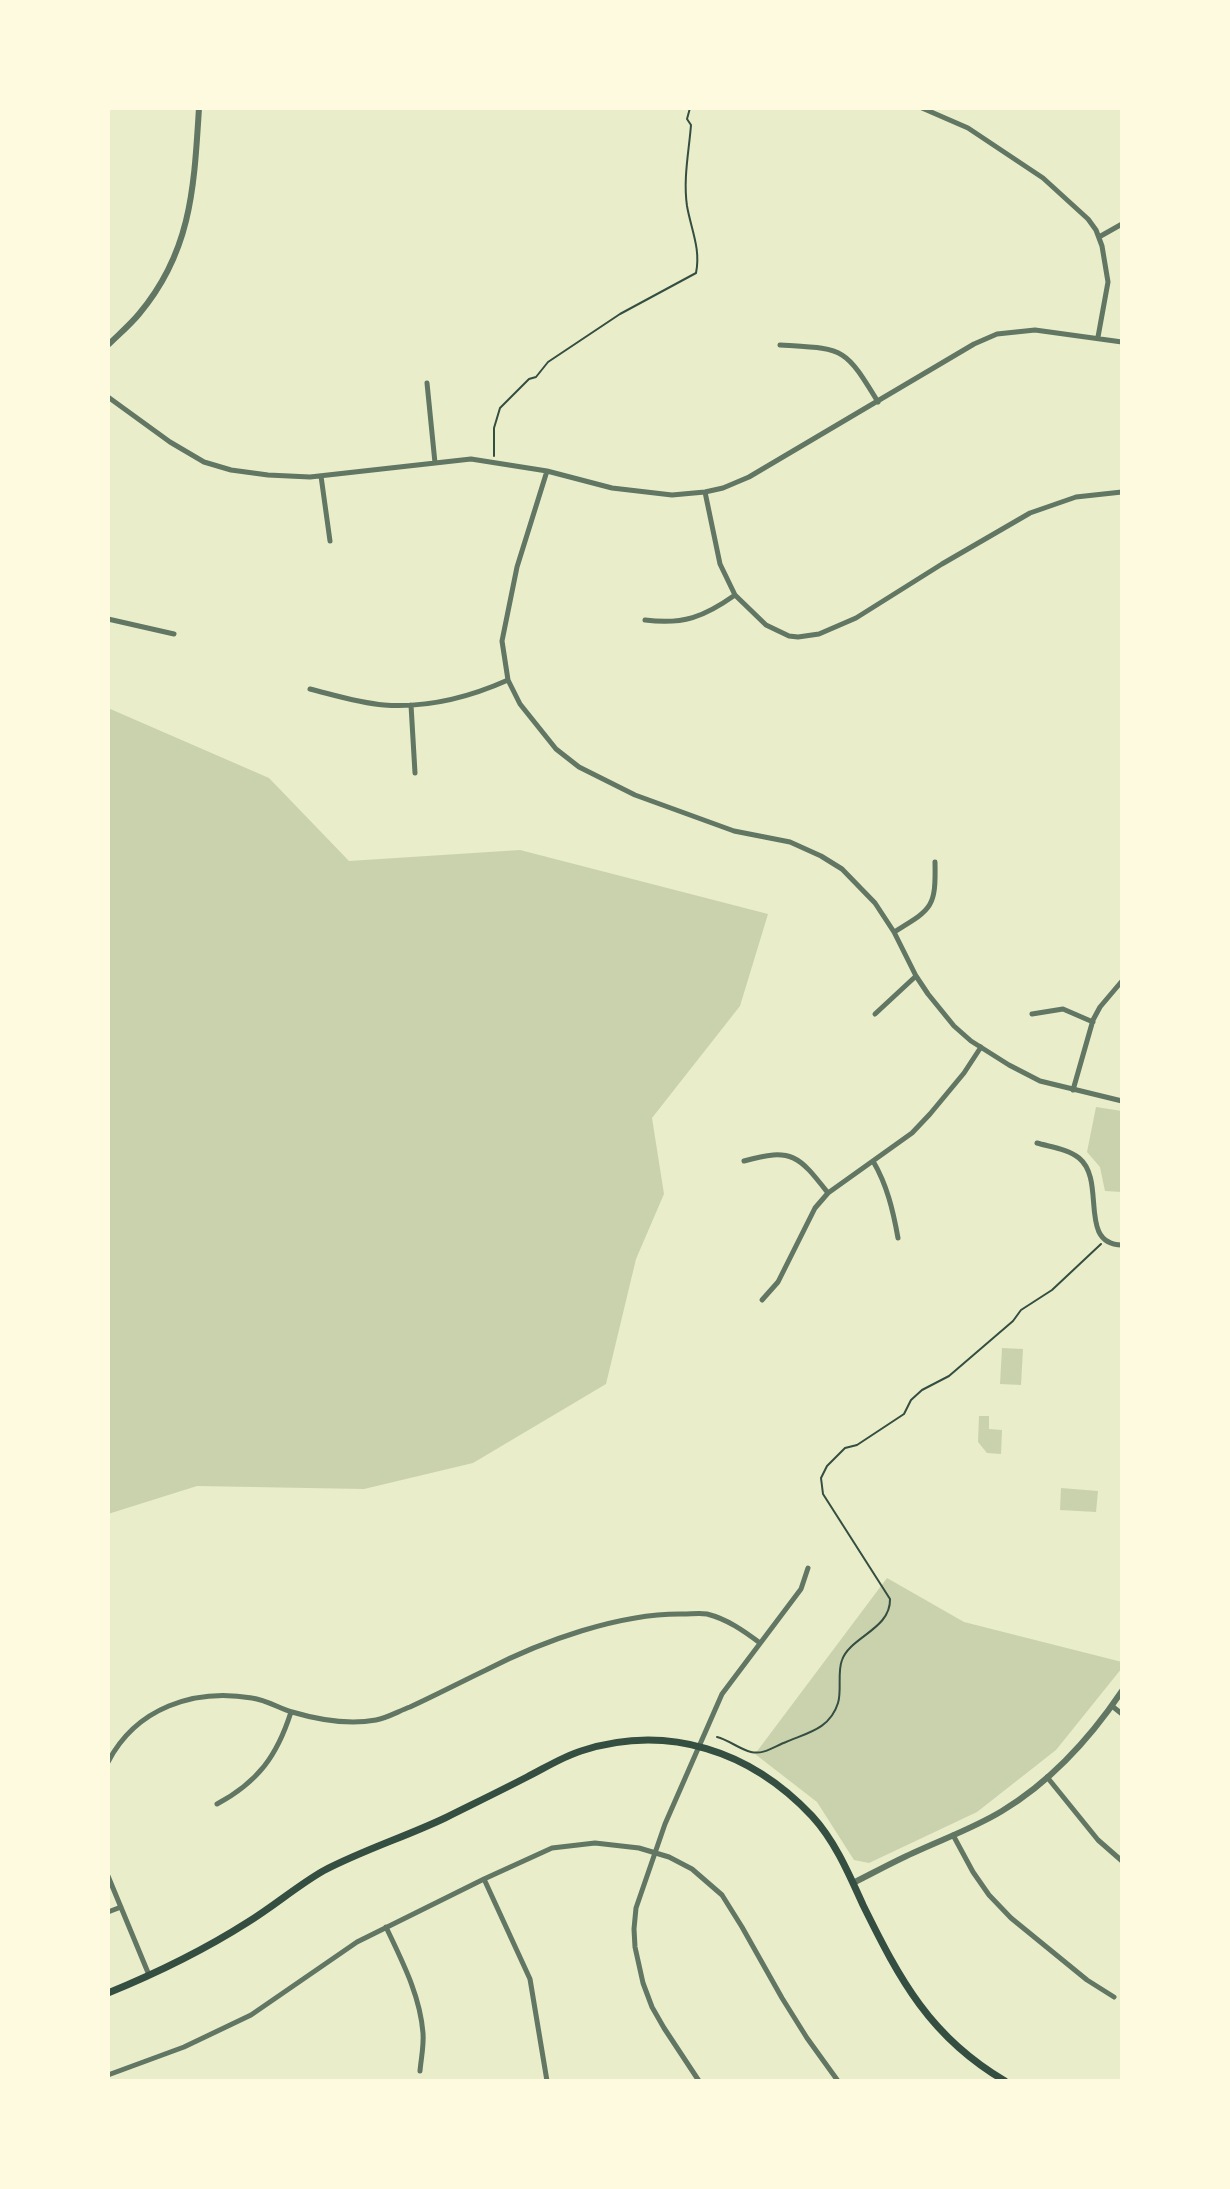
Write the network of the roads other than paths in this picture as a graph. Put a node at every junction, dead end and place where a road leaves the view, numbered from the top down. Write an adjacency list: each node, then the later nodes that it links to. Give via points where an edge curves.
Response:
1 (199, 108): 7 (street, via 188,217 171,267 139,314)
2 (922, 108): 4 (street, via 968,128 1043,178 1088,219)
3 (1122, 224): 4 (street)
4 (1099, 237): 5 (street, via 1108,282)
5 (1098, 337): 6 (street); 11 (street, via 1035,330 997,334)
6 (1122, 342)
7 (108, 345)
8 (780, 345): 11 (street, via 841,353)
9 (427, 383): 12 (street)
10 (108, 397): 14 (street, via 204,462 268,475)
11 (878, 402): 15 (street, via 749,477)
12 (435, 463): 13 (street, via 471,459); 14 (street)
13 (547, 471): 15 (street, via 636,492); 22 (street, via 506,618 502,641)
14 (321, 476): 17 (street)
15 (705, 492): 18 (street, via 720,564)
16 (1122, 492): 18 (street, via 1076,497 1030,513 856,618 819,634 789,636 766,625)
17 (330, 541)
18 (735, 595): 20 (street, via 687,620)
19 (108, 619): 21 (street)
20 (645, 620)
21 (174, 634)
22 (508, 680): 24 (street, via 467,695); 27 (street, via 556,749 579,767 693,817 790,842 821,856 857,883)
23 (310, 689): 24 (street, via 382,705)
24 (411, 705): 25 (street)
25 (415, 773)
26 (935, 862): 27 (street, via 932,903)
27 (894, 932): 28 (street)
28 (916, 976): 30 (street); 33 (street, via 954,1026)
29 (1122, 981): 32 (street)
30 (875, 1014)
31 (1032, 1014): 32 (street, via 1063,1009)
32 (1093, 1022): 34 (street)
33 (981, 1047): 34 (street, via 1040,1081); 38 (street, via 930,1114)
34 (1073, 1090): 35 (street)
35 (1122, 1101)
36 (1037, 1143): 41 (street, via 1068,1152 1085,1165 1097,1230 1102,1239)
37 (744, 1161): 39 (street, via 788,1155 800,1160)
38 (873, 1161): 39 (street); 40 (street, via 884,1179)
39 (828, 1193): 42 (street, via 778,1282)
40 (898, 1238)
41 (1122, 1245)
42 (762, 1300)
43 (808, 1568): 44 (street, via 801,1589)
44 (760, 1643): 47 (street, via 706,1614 626,1620 512,1656 378,1720 329,1721); 49 (street, via 722,1694)
45 (1122, 1691): 46 (street)
46 (1112, 1706): 48 (street); 51 (street)
47 (291, 1712): 50 (street, via 255,1698 198,1697 154,1712 130,1732); 52 (street, via 267,1765 246,1787)
48 (1122, 1714)
49 (699, 1746): 54 (street); 58 (main road, via 730,1755 784,1788 826,1833); 62 (main road, via 640,1740 580,1751 323,1871 232,1932)
50 (108, 1762)
51 (1047, 1777): 53 (street, via 1002,1811); 55 (street)
52 (217, 1804)
53 (953, 1835): 58 (street); 64 (street, via 989,1895 1011,1918)
54 (654, 1852): 57 (street, via 595,1843 569,1845); 68 (street, via 636,1908 639,1966 652,2007); 69 (street, via 692,1869 722,1895)
55 (1122, 1861)
56 (108, 1876): 59 (street)
57 (484, 1879): 61 (street); 67 (street, via 530,1979)
58 (853, 1883): 70 (main road, via 903,1983 930,2020 969,2057)
59 (121, 1907): 60 (street); 62 (street)
60 (108, 1912)
61 (386, 1927): 65 (street, via 421,2019); 66 (street, via 331,1958 251,2015)
62 (150, 1976): 63 (main road)
63 (108, 1993)
64 (1114, 1997)
65 (420, 2071)
66 (108, 2075)
67 (547, 2081)
68 (699, 2081)
69 (838, 2081)
70 (1005, 2081)

